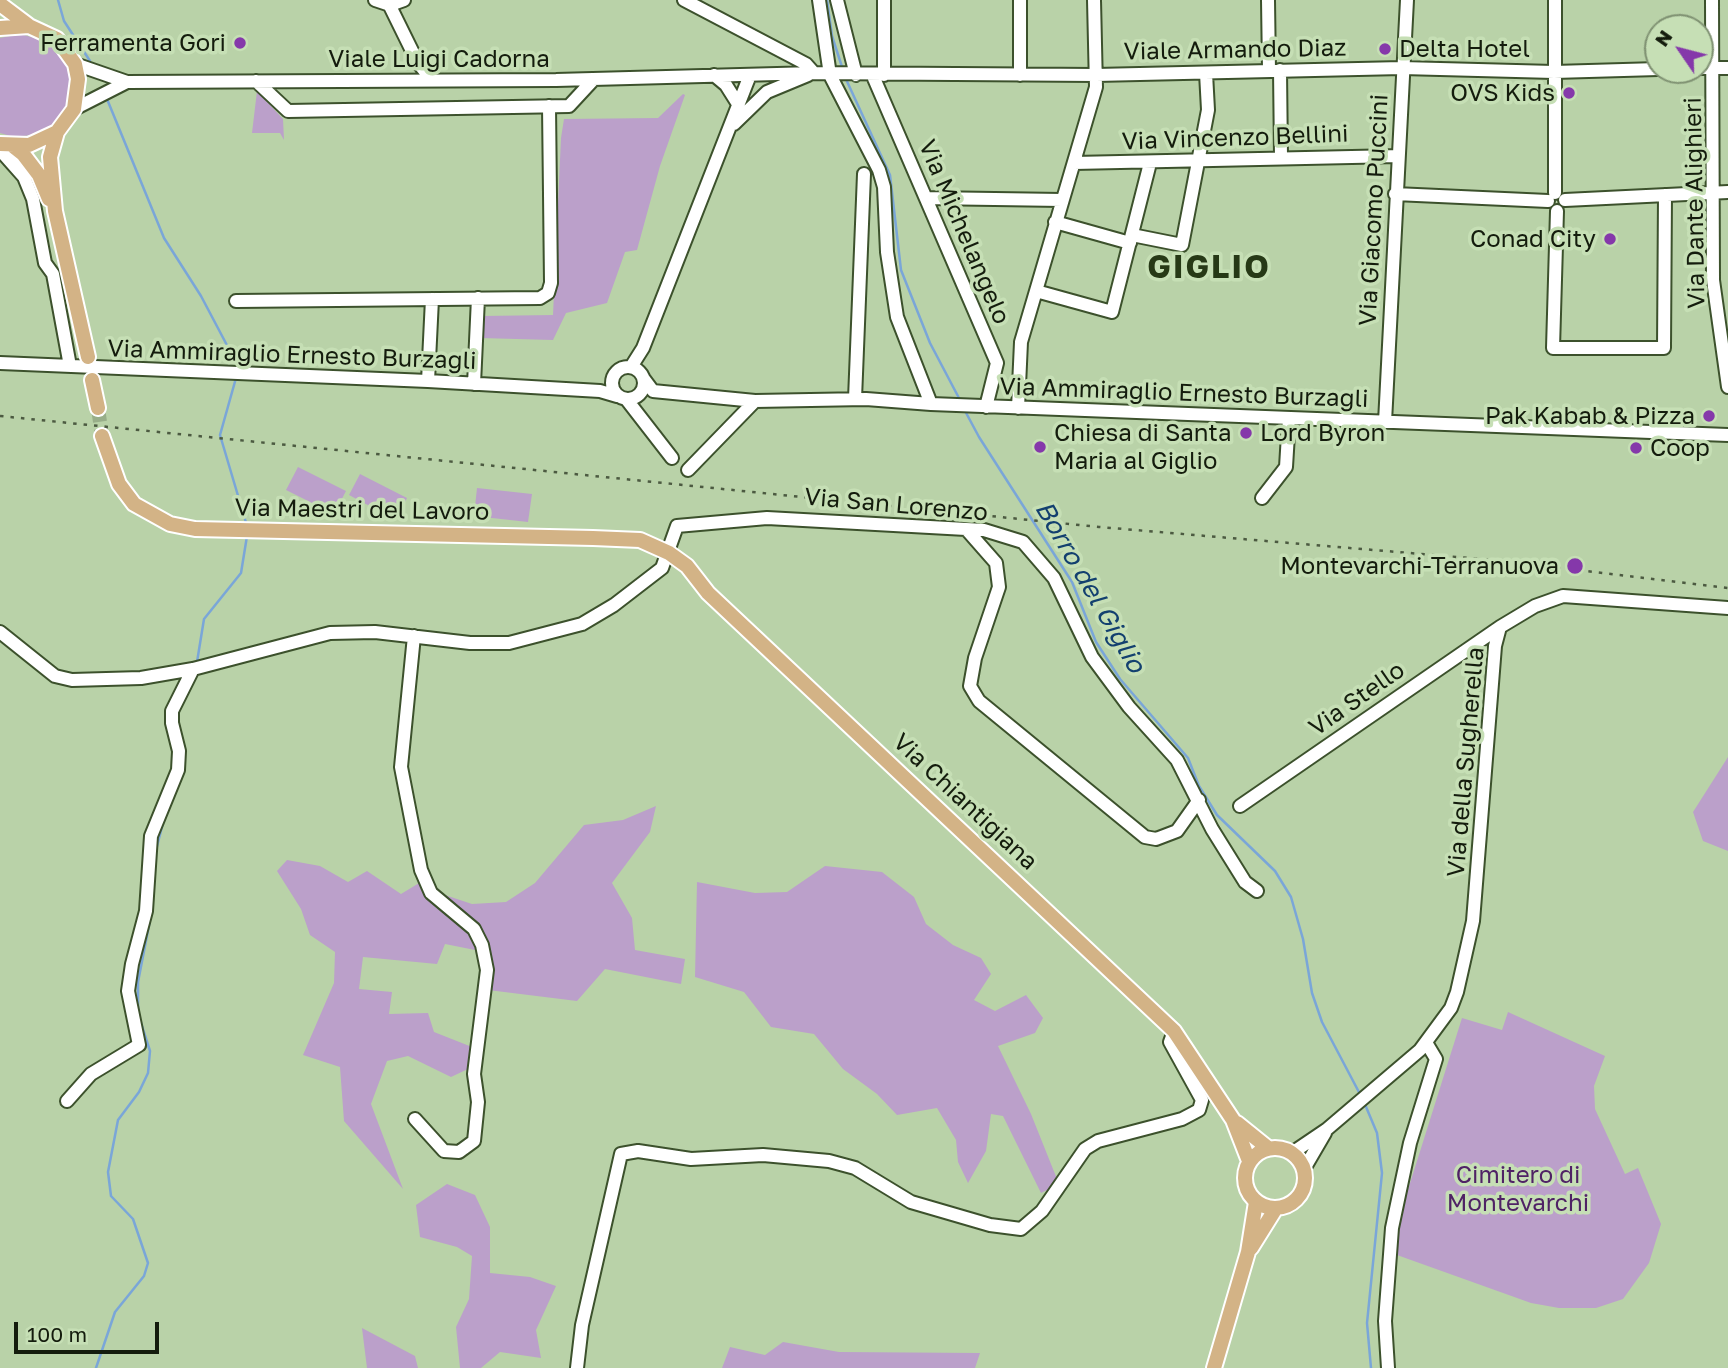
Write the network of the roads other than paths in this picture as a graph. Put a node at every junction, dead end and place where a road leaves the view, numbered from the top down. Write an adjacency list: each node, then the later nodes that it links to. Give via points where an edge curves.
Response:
1 (375, 0): 12 (street)
2 (404, 0): 12 (street)
3 (684, 0): 22 (street, via 790,56)
4 (819, 0): 16 (street)
5 (837, 0): 28 (street)
6 (884, 0): 31 (street)
7 (1020, 0): 29 (street)
8 (1094, 0): 30 (street)
9 (1268, 0): 21 (street)
10 (1407, 0): 19 (street, Via Giacomo Puccini)
11 (1555, 0): 23 (street)
12 (388, 2): 17 (street)
13 (0, 4): 14 (main road)
14 (29, 26): 15 (main road); 18 (main road, via 57,39)
15 (0, 28)
16 (826, 51): 22 (street); 27 (street)
17 (418, 62): 33 (street); 35 (street)
18 (75, 64): 36 (street, Viale Luigi Cadorna); 41 (main road, via 78,94)
19 (1402, 68): 21 (street, Viale Armando Diaz); 23 (street, Viale Armando Diaz); 45 (street, Via Giacomo Puccini)
20 (1644, 69): 23 (street, Viale Armando Diaz)
21 (1275, 70): 24 (street, Viale Armando Diaz); 46 (street)
22 (807, 71): 26 (street, Viale Luigi Cadorna); 27 (street, Viale Armando Diaz); 38 (street)
23 (1554, 72): 57 (street)
24 (1206, 73): 30 (street, Viale Armando Diaz); 47 (street, via 1208,110)
25 (714, 75): 26 (street, Viale Luigi Cadorna); 32 (street, Viale Luigi Cadorna); 39 (street)
26 (750, 75): 38 (street); 39 (street)
27 (830, 75): 28 (street, Viale Armando Diaz); 79 (street, via 879,170 897,317)
28 (856, 75): 31 (street, Viale Armando Diaz)
29 (1020, 75): 30 (street, Viale Armando Diaz); 31 (street, Viale Armando Diaz)
30 (1096, 75): 48 (street)
31 (879, 76): 55 (street, Via Michelangelo)
32 (593, 79): 33 (street, Viale Luigi Cadorna); 40 (street, via 569,106)
33 (432, 80): 35 (street, Viale Luigi Cadorna)
34 (256, 81): 35 (street, Viale Luigi Cadorna); 36 (street, Viale Luigi Cadorna); 40 (street, via 288,111)
35 (405, 81)
36 (127, 82): 41 (street, Viale Luigi Cadorna)
37 (1707, 84): 51 (street, Via Dante Alighieri)
38 (756, 100): 42 (street)
39 (738, 104): 42 (street)
40 (549, 106): 62 (street, via 548,293 540,298)
41 (74, 109): 43 (main road)
42 (731, 127): 69 (street, via 643,348)
43 (57, 132): 44 (main road, via 44,141); 58 (main road, via 50,157)
44 (4, 147): 58 (main road, via 23,154 39,175); 68 (street, via 33,199)
45 (1398, 156): 46 (street, Via Vincenzo Bellini); 53 (street, Via Giacomo Puccini)
46 (1281, 157): 47 (street, Via Vincenzo Bellini)
47 (1198, 162): 49 (street, Via Vincenzo Bellini); 60 (street, via 1182,245)
48 (1074, 163): 49 (street, Via Vincenzo Bellini); 56 (street)
49 (1150, 163): 60 (street)
50 (864, 174): 77 (street)
51 (1713, 192): 52 (street); 54 (street); 65 (street, Via Dante Alighieri, via 1713,279)
52 (1728, 192)
53 (1395, 194): 57 (street); 84 (street, Via Giacomo Puccini)
54 (1665, 195): 57 (street); 57 (street, via 1664,348 1553,348)
55 (926, 198): 56 (street); 80 (street, Via Michelangelo, via 997,363)
56 (1062, 200): 59 (street)
57 (1557, 201)
58 (55, 211): 66 (main road)
59 (1055, 222): 60 (street); 61 (street)
60 (1131, 239): 61 (street, via 1112,312)
61 (1036, 291): 82 (street, via 1021,342)
62 (478, 298): 63 (street); 73 (street)
63 (432, 299): 64 (street); 72 (street)
64 (236, 301)
65 (1723, 319): 74 (street, Via Dante Alighieri)
66 (88, 357)
67 (0, 363): 68 (street, Via Ammiraglio Ernesto Burzagli)
68 (70, 366): 72 (street, Via Ammiraglio Ernesto Burzagli)
69 (638, 373): 70 (street, Via Ammiraglio Ernesto Burzagli, via 621,369); 76 (street, via 640,394); 78 (street, Via Ammiraglio Ernesto Burzagli, via 653,391)
70 (613, 376): 75 (street, Via Ammiraglio Ernesto Burzagli); 76 (street, via 612,387)
71 (92, 380): 81 (main road)
72 (428, 381): 73 (street, Via Ammiraglio Ernesto Burzagli)
73 (474, 384): 75 (street, Via Ammiraglio Ernesto Burzagli)
74 (1728, 387)
75 (582, 390): 76 (street, Via Ammiraglio Ernesto Burzagli)
76 (622, 398): 87 (street)
77 (855, 399): 78 (street, Via Ammiraglio Ernesto Burzagli); 79 (street, Via Ammiraglio Ernesto Burzagli)
78 (755, 401): 88 (street)
79 (931, 404): 80 (street, Via Ammiraglio Ernesto Burzagli)
80 (983, 406): 82 (street, Via Ammiraglio Ernesto Burzagli)
81 (98, 408)
82 (1018, 408): 83 (street, Via Ammiraglio Ernesto Burzagli)
83 (1289, 418): 84 (street, Via Ammiraglio Ernesto Burzagli); 89 (street, via 1286,467)
84 (1385, 422): 85 (street, Via Ammiraglio Ernesto Burzagli)
85 (1728, 435)
86 (102, 436): 91 (main road, Via Maestri del Lavoro, via 119,484 134,504 170,524 252,532 640,540)
87 (672, 458)
88 (688, 470)
89 (1262, 498)
90 (967, 530): 91 (street, Via San Lorenzo, via 781,518 677,526); 97 (street, Via San Lorenzo, via 984,530 1023,542 1054,578 1092,657 1177,760); 97 (street, via 996,563 999,587 970,686 979,701 1145,837 1156,839 1177,831)
91 (669, 553): 95 (street, via 651,579 582,624 509,643); 100 (main road, Via Chiantigiana)
92 (1728, 608): 93 (street, Via della Sugherella, via 1563,596)
93 (1500, 627): 98 (street, Via Stello); 101 (street, Via della Sugherella, via 1474,921 1465,969 1451,1008)
94 (0, 632): 96 (street, via 55,676 72,680 141,678)
95 (415, 636): 96 (street, via 330,633); 103 (street, via 401,767 421,870 431,893 474,929 486,970 474,1074 478,1102 474,1140 459,1152 444,1151)
96 (193, 669): 102 (street, via 172,711 178,770 151,836 146,911 128,991 139,1045 91,1074)
97 (1199, 800): 99 (street, Via San Lorenzo, via 1245,882)
98 (1240, 806)
99 (1257, 891)
100 (1174, 1031): 104 (main road, Via Chiantigiana); 113 (street, via 1170,1042 1202,1100 1199,1110 1085,1149 1042,1211 1021,1228 990,1225 911,1202 855,1168 829,1161 763,1155 691,1159 638,1151 621,1154 582,1325)
101 (1427, 1044): 105 (street, Via della Sugherella); 115 (street, via 1436,1059 1410,1143 1392,1228 1385,1321)
102 (67, 1101)
103 (415, 1119)
104 (1233, 1120): 106 (main road, Via Chiantigiana); 108 (main road, Via Chiantigiana)
105 (1326, 1130): 107 (street, Via della Sugherella); 109 (street)
106 (1268, 1148): 107 (main road, Via Chiantigiana); 108 (main road)
107 (1292, 1153): 109 (main road)
108 (1249, 1161): 110 (main road, Via Chiantigiana, via 1244,1178)
109 (1304, 1169): 111 (main road, Via Chiantigiana, via 1300,1195)
110 (1256, 1202): 111 (main road); 112 (main road, Via Chiantigiana)
111 (1276, 1208): 112 (main road, Via Chiantigiana)
112 (1248, 1252): 114 (main road, Via Chiantigiana)
113 (577, 1368)
114 (1213, 1368)
115 (1388, 1368)

